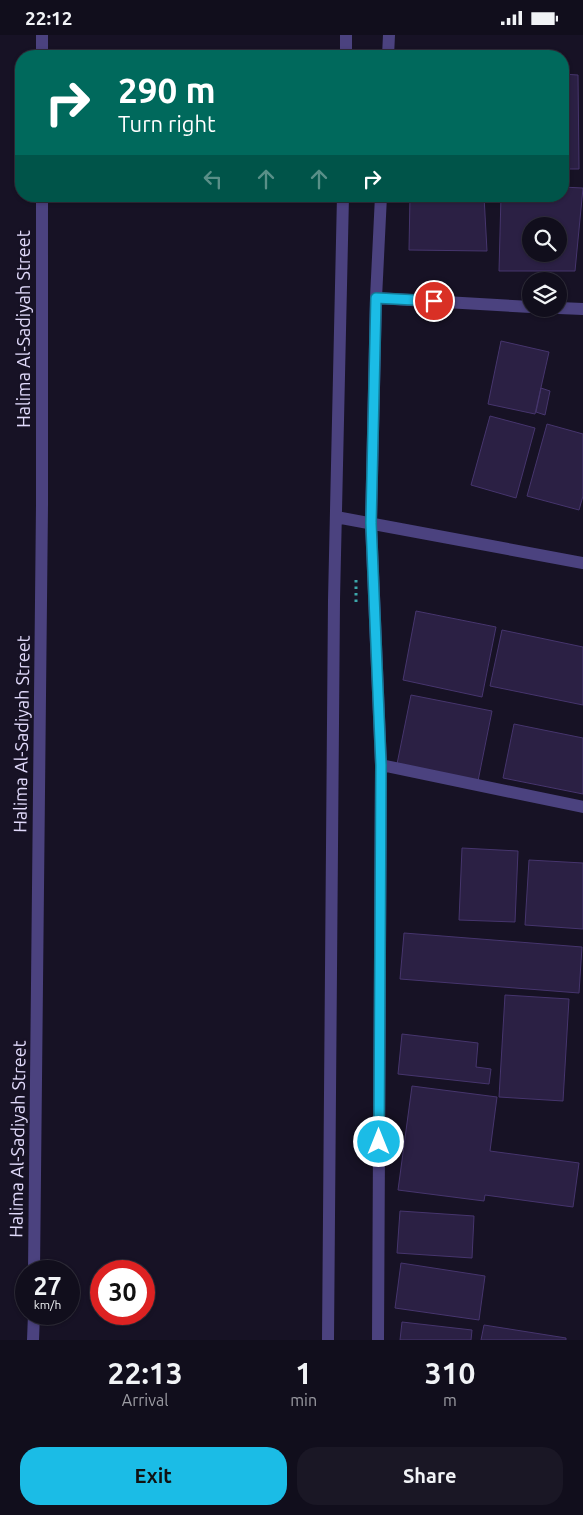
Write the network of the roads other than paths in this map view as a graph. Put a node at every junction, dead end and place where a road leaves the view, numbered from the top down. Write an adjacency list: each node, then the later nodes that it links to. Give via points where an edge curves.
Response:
1 (42, 35): 4 (street)
2 (346, 35): 5 (street)
3 (388, 35): 6 (street)
4 (42, 50)
5 (346, 50)
6 (388, 50)
7 (42, 202): 19 (street, Halima Al-Sadiyah Street)
8 (343, 202): 14 (street)
9 (381, 202): 10 (street)
10 (376, 298): 11 (street); 15 (street)
11 (522, 306)
12 (567, 308): 13 (street)
13 (583, 309)
14 (336, 517): 15 (street); 22 (street)
15 (371, 523): 16 (street); 17 (street)
16 (583, 563)
17 (381, 765): 18 (street); 23 (street)
18 (583, 807)
19 (34, 1260)
20 (34, 1325): 21 (street)
21 (33, 1340)
22 (328, 1340)
23 (378, 1340)

